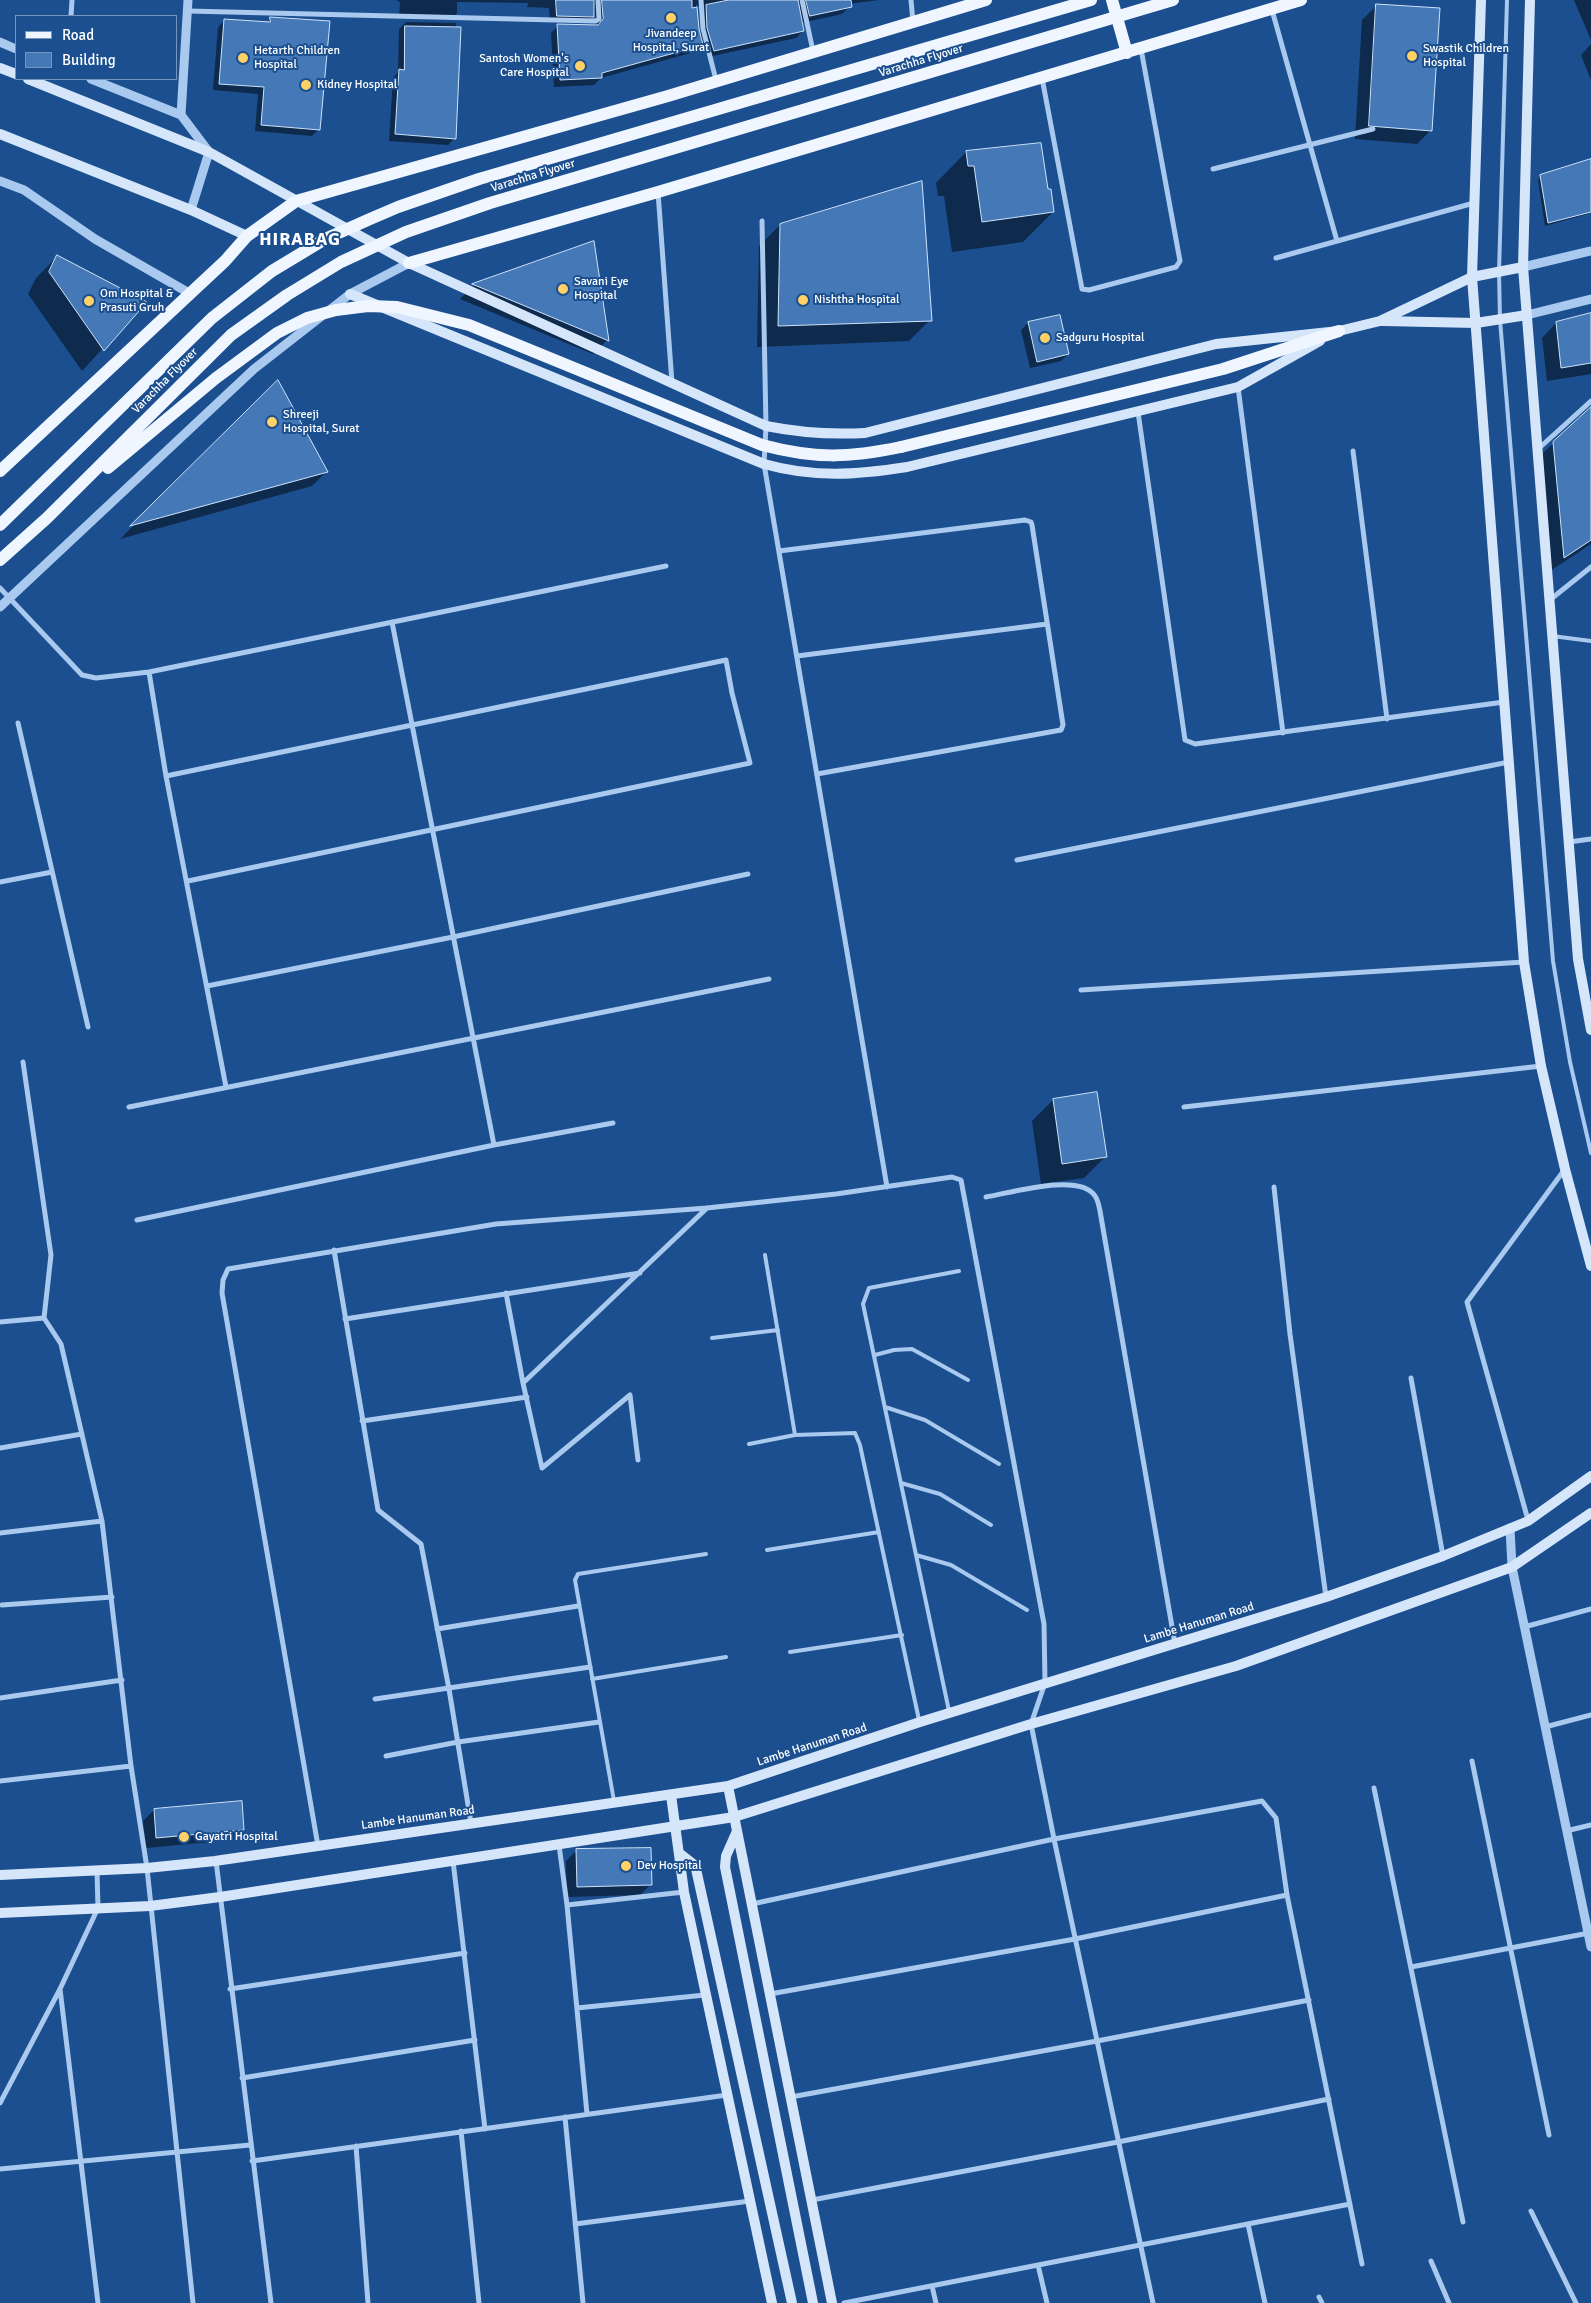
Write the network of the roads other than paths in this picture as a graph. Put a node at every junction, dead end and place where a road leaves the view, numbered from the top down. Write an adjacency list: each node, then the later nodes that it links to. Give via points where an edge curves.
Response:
1 (72, 0): 17 (street)
2 (188, 0): 16 (street)
3 (598, 0): 16 (street, via 599,19 596,21)
4 (701, 0): 29 (street, via 703,29)
5 (802, 0): 22 (street)
6 (911, 0): 18 (street)
7 (986, 0): 18 (main road)
8 (1091, 0): 68 (main road, Varachha Flyover, bridge, via 479,179 398,207 325,239 272,271 212,318)
9 (1112, 0): 23 (main road)
10 (1173, 0): 67 (main road, Varachha Flyover, bridge, via 500,200 406,232 342,262 287,295 231,335)
11 (1301, 0): 15 (main road)
12 (1481, 0): 39 (main road)
13 (1507, 0): 48 (lane)
14 (1530, 0): 47 (main road)
15 (1272, 9): 21 (main road); 33 (street)
16 (188, 11): 30 (street)
17 (72, 15)
18 (913, 22): 22 (main road)
19 (0, 42): 20 (street)
20 (15, 49)
21 (1140, 49): 23 (main road); 26 (street, via 1180,261 1176,267 1089,290 1082,289)
22 (814, 52): 29 (main road)
23 (1127, 53): 26 (main road)
24 (0, 68): 25 (main road)
25 (15, 74)
26 (1042, 78): 37 (main road)
27 (30, 80): 34 (main road)
28 (94, 80): 30 (street)
29 (716, 81): 38 (main road)
30 (181, 115): 34 (street)
31 (1373, 129): 33 (street)
32 (0, 134): 40 (main road)
33 (1310, 146): 35 (street); 43 (street)
34 (209, 152): 38 (main road); 40 (street)
35 (1213, 169)
36 (0, 181): 50 (street, via 24,190 95,239)
37 (658, 192): 46 (main road); 58 (street)
38 (296, 201): 42 (main road); 46 (main road)
39 (1474, 203): 43 (street); 49 (main road)
40 (190, 210): 42 (main road)
41 (762, 221): 62 (street)
42 (247, 236): 50 (main road)
43 (1337, 242): 45 (street)
44 (1591, 251): 47 (street)
45 (1276, 258)
46 (409, 263): 51 (street); 58 (main road)
47 (1523, 267): 48 (main road); 53 (main road)
48 (1499, 272): 49 (main road); 54 (lane)
49 (1472, 276): 55 (main road); 56 (main road)
50 (189, 293): 66 (main road)
51 (350, 294): 65 (main road); 74 (street, via 254,369)
52 (1591, 299): 53 (street)
53 (1526, 315): 54 (main road); 64 (main road)
54 (1500, 320): 56 (main road); 114 (lane, via 1553,961 1570,1062)
55 (1380, 321): 56 (main road); 57 (main road)
56 (1476, 323): 83 (main road)
57 (1338, 330): 59 (main road); 62 (main road, via 1216,344 865,433 828,435); 67 (main road, bridge, via 1223,369 901,447 863,455 826,457 762,445 470,325 397,307 336,310 308,318 277,333 216,378)
58 (672, 384): 62 (main road)
59 (1238, 387): 61 (main road); 87 (street)
60 (1591, 401): 64 (street)
61 (1138, 412): 65 (main road, via 907,467 862,474 792,472); 87 (street, via 1185,740 1195,744)
62 (766, 426): 65 (street)
63 (1353, 451): 84 (street)
64 (1537, 451): 75 (main road)
65 (764, 464): 69 (street)
66 (0, 471)
67 (47, 518): 70 (main road, Varachha Flyover, bridge)
68 (0, 525)
69 (779, 551): 78 (street, via 1028,520 1032,525); 81 (street)
70 (0, 560)
71 (666, 566): 77 (street)
72 (1591, 567): 75 (street)
73 (0, 588): 74 (street)
74 (9, 598): 76 (street); 82 (street, via 82,675 96,678)
75 (1550, 600): 79 (main road)
76 (0, 606)
77 (392, 622): 82 (street); 86 (street)
78 (1047, 624): 81 (street); 89 (street, via 1063,725 1061,730)
79 (1552, 636): 80 (lane); 93 (main road)
80 (1591, 641)
81 (797, 656): 89 (street)
82 (148, 672): 90 (street)
83 (1505, 702): 84 (street); 88 (main road)
84 (1387, 719): 87 (street)
85 (18, 723): 95 (street)
86 (413, 726): 90 (street); 91 (street); 91 (street, via 726,660 750,763)
87 (1283, 733)
88 (1509, 762): 94 (street); 100 (main road)
89 (817, 774): 116 (street)
90 (166, 776): 97 (street)
91 (433, 830): 97 (street); 99 (street)
92 (1591, 839): 93 (street)
93 (1569, 842): 105 (main road, via 1578,958)
94 (1017, 860)
95 (52, 872): 98 (street); 104 (street)
96 (748, 874): 99 (street)
97 (188, 881): 102 (street)
98 (0, 882)
99 (453, 937): 102 (street); 106 (street)
100 (1524, 962): 103 (street); 108 (main road)
101 (769, 979): 106 (street)
102 (207, 986): 109 (street)
103 (1081, 990)
104 (88, 1027)
105 (1591, 1030)
106 (472, 1038): 109 (street); 113 (street)
107 (22, 1062): 127 (street, via 51,1255)
108 (1541, 1066): 110 (street); 115 (main road)
109 (226, 1087): 111 (street)
110 (1184, 1106)
111 (128, 1107)
112 (613, 1122): 113 (street)
113 (494, 1145): 120 (street)
114 (1591, 1153)
115 (1565, 1169): 123 (main road); 149 (street, via 1467,1302)
116 (887, 1187): 119 (street); 174 (street, via 952,1177 961,1180 1044,1624)
117 (1274, 1187): 160 (street, via 1290,1334)
118 (986, 1197): 168 (street, via 1061,1184 1084,1188 1095,1195)
119 (708, 1208): 121 (street, via 496,1224); 125 (street)
120 (137, 1220)
121 (334, 1250): 128 (street); 201 (street, via 228,1269 222,1288)
122 (765, 1255): 130 (lane)
123 (1591, 1266)
124 (959, 1271): 132 (lane, via 869,1288 864,1304)
125 (640, 1273): 126 (street); 135 (street)
126 (506, 1293): 128 (street); 135 (street)
127 (44, 1318): 129 (street); 139 (street, via 61,1344)
128 (345, 1320): 138 (street)
129 (0, 1322)
130 (778, 1330): 131 (lane); 140 (lane)
131 (712, 1338)
132 (874, 1355): 134 (lane, via 912,1349); 137 (lane)
133 (1411, 1378): 157 (street)
134 (968, 1380)
135 (523, 1382): 136 (street)
136 (526, 1397): 138 (street); 143 (street, via 542,1468 630,1395)
137 (886, 1407): 144 (lane, via 925,1420); 146 (lane)
138 (362, 1421): 166 (street, via 378,1510 421,1544)
139 (82, 1434): 142 (street); 148 (street)
140 (795, 1435): 141 (lane); 152 (lane, via 855,1433)
141 (749, 1444)
142 (0, 1448)
143 (638, 1460)
144 (998, 1464)
145 (1591, 1476): 149 (main road, Lambe Hanuman Road)
146 (901, 1483): 150 (lane, via 940,1494); 156 (lane)
147 (1591, 1513): 158 (main road)
148 (102, 1521): 153 (street); 159 (street)
149 (1528, 1521): 151 (main road, Lambe Hanuman Road)
150 (991, 1525)
151 (1510, 1528): 157 (main road, Lambe Hanuman Road); 158 (street)
152 (879, 1532): 154 (lane); 167 (lane)
153 (0, 1533)
154 (768, 1550)
155 (706, 1554): 162 (lane, via 578,1574)
156 (916, 1555): 164 (lane, via 951,1565); 178 (lane)
157 (1444, 1556): 160 (main road, Lambe Hanuman Road)
158 (1512, 1567): 165 (street); 182 (main road, via 1236,1666)
159 (112, 1597): 161 (street); 172 (street)
160 (1326, 1597): 168 (main road, Lambe Hanuman Road)
161 (2, 1605)
162 (578, 1606): 166 (street); 171 (lane)
163 (1591, 1609): 165 (street)
164 (1027, 1610)
165 (1524, 1627): 183 (street)
166 (437, 1629): 175 (street)
167 (902, 1635): 169 (lane); 181 (lane)
168 (1175, 1644): 174 (main road, Lambe Hanuman Road)
169 (790, 1652)
170 (726, 1657): 173 (lane)
171 (590, 1667): 173 (lane); 175 (street)
172 (122, 1680): 176 (street); 187 (street)
173 (592, 1680): 180 (lane)
174 (1045, 1683): 178 (main road, Lambe Hanuman Road); 182 (street)
175 (449, 1689): 177 (street); 184 (street)
176 (0, 1698)
177 (375, 1699)
178 (950, 1713): 181 (main road, Lambe Hanuman Road)
179 (1591, 1715): 183 (street)
180 (599, 1722): 184 (street); 192 (lane)
181 (920, 1722): 189 (main road, Lambe Hanuman Road)
182 (1031, 1724): 193 (main road); 199 (street)
183 (1545, 1727): 198 (street)
184 (458, 1742): 185 (street); 194 (street)
185 (386, 1756)
186 (1472, 1761): 218 (street)
187 (131, 1766): 188 (street); 205 (street)
188 (0, 1781)
189 (728, 1786): 191 (main road, Lambe Hanuman Road); 193 (main road)
190 (1374, 1788): 221 (street)
191 (671, 1795): 192 (main road, Lambe Hanuman Road); 196 (main road)
192 (614, 1803): 194 (main road, Lambe Hanuman Road)
193 (734, 1817): 196 (main road); 197 (main road)
194 (471, 1823): 201 (main road, Lambe Hanuman Road)
195 (1591, 1825): 198 (street)
196 (675, 1827): 200 (main road); 202 (main road)
197 (737, 1831): 211 (main road); 268 (main road, via 726,1856 725,1868)
198 (1566, 1831): 216 (street)
199 (1054, 1839): 209 (street, via 1262,1800 1276,1818); 211 (street); 217 (street)
200 (559, 1845): 204 (main road); 212 (street)
201 (318, 1846): 203 (main road, Lambe Hanuman Road)
202 (679, 1853): 208 (main road); 267 (main road, via 696,1870)
203 (216, 1861): 205 (main road, Lambe Hanuman Road); 210 (street)
204 (453, 1861): 210 (main road); 220 (street)
205 (146, 1868): 206 (main road, Lambe Hanuman Road); 213 (street)
206 (97, 1871): 207 (main road, Lambe Hanuman Road); 214 (street)
207 (0, 1874)
208 (684, 1892): 212 (street); 225 (main road)
209 (1287, 1895): 217 (street); 226 (street)
210 (220, 1897): 213 (main road); 223 (street)
211 (752, 1904): 224 (main road)
212 (567, 1905): 227 (street)
213 (150, 1906): 214 (main road); 243 (street)
214 (98, 1908): 215 (main road); 222 (street)
215 (0, 1913)
216 (1589, 1933): 218 (street); 219 (street)
217 (1075, 1939): 224 (street); 229 (street)
218 (1510, 1947): 221 (street); 239 (street)
219 (1591, 1947)
220 (465, 1953): 223 (street); 228 (street)
221 (1411, 1967): 251 (street)
222 (60, 1990): 234 (street); 244 (street)
223 (230, 1990): 230 (street)
224 (770, 1994): 232 (main road)
225 (705, 1995): 227 (street); 231 (main road)
226 (1308, 2000): 229 (street); 233 (street)
227 (577, 2008): 235 (street)
228 (475, 2040): 230 (street); 237 (street)
229 (1097, 2041): 232 (street); 240 (street)
230 (242, 2078): 241 (street)
231 (727, 2095): 235 (street); 248 (main road)
232 (791, 2097): 247 (main road)
233 (1329, 2098): 240 (street); 249 (street)
234 (0, 2103)
235 (587, 2114): 236 (street)
236 (565, 2117): 237 (street); 252 (street)
237 (485, 2128): 238 (street)
238 (461, 2131): 242 (street); 264 (street)
239 (1549, 2135)
240 (1118, 2142): 247 (street); 254 (street)
241 (250, 2145): 243 (street); 245 (street)
242 (356, 2146): 245 (street); 263 (street)
243 (176, 2152): 244 (street); 261 (street)
244 (81, 2161): 246 (street); 260 (street)
245 (252, 2161): 262 (street)
246 (0, 2169)
247 (812, 2200): 269 (main road)
248 (750, 2201): 252 (street); 266 (main road)
249 (1350, 2204): 253 (street); 256 (street)
250 (1531, 2211): 277 (street)
251 (1463, 2222)
252 (576, 2224): 265 (street)
253 (1248, 2224): 254 (street); 274 (street)
254 (1140, 2245): 257 (street); 273 (street)
255 (1431, 2261): 276 (street)
256 (1362, 2264)
257 (1038, 2265): 258 (street); 272 (street)
258 (932, 2286): 270 (street); 271 (street)
259 (1320, 2297): 275 (street)
260 (98, 2303)
261 (193, 2303)
262 (271, 2303)
263 (368, 2303)
264 (479, 2303)
265 (583, 2303)
266 (772, 2303)
267 (792, 2303)
268 (813, 2303)
269 (832, 2303)
270 (844, 2303)
271 (936, 2303)
272 (1047, 2303)
273 (1153, 2303)
274 (1265, 2303)
275 (1322, 2303)
276 (1449, 2303)
277 (1576, 2303)

